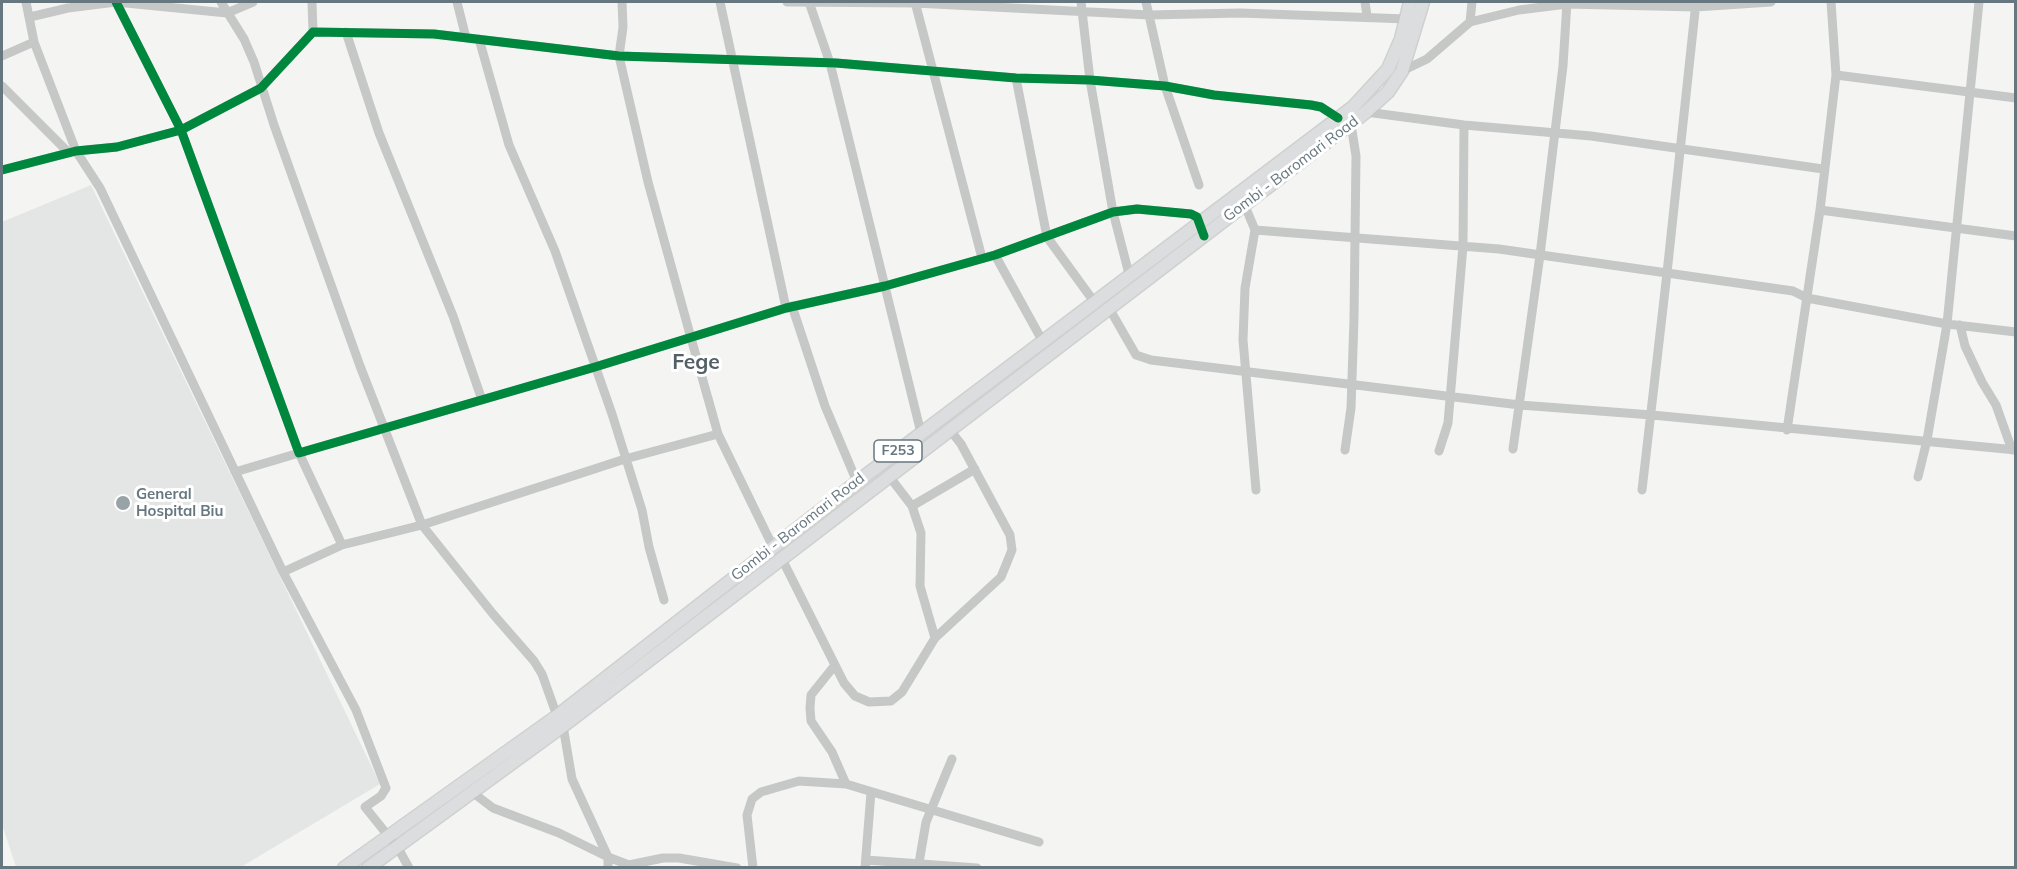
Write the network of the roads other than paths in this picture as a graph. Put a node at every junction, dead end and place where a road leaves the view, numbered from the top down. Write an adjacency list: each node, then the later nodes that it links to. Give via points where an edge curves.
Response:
1 (26, 2): 27 (street)
2 (116, 2): 24 (street); 27 (street); 53 (street)
3 (221, 2): 24 (street)
4 (253, 2): 24 (street)
5 (312, 2): 30 (street)
6 (457, 2): 32 (street)
7 (622, 2): 36 (street)
8 (720, 2): 37 (street)
9 (787, 2): 10 (street)
10 (810, 2): 11 (street); 38 (street)
11 (915, 2): 23 (street); 40 (street)
12 (1146, 2): 25 (street)
13 (1365, 2): 26 (street)
14 (1410, 2): 28 (main road, Gombi - Baromari Road / F253)
15 (1423, 2): 39 (main road, Gombi - Baromari Road / F253)
16 (1472, 2): 29 (street)
17 (1771, 2): 22 (street)
18 (1831, 2): 41 (street)
19 (1979, 2): 47 (street)
20 (1567, 3): 21 (street); 29 (street); 54 (street)
21 (1640, 4): 22 (street)
22 (1696, 4): 55 (street)
23 (1082, 6): 25 (street); 43 (street)
24 (227, 13): 46 (street, via 244,39)
25 (1149, 15): 26 (street); 45 (street)
26 (1367, 16): 28 (street)
27 (30, 17): 34 (street)
28 (1407, 19): 50 (main road, Gombi - Baromari Road / F253, via 1388,69 1364,98)
29 (1470, 22): 39 (street, via 1427,58)
30 (313, 32): 31 (street); 46 (street)
31 (346, 32): 32 (street); 89 (street, via 379,133 453,316)
32 (466, 38): 33 (street)
33 (479, 39): 36 (street); 85 (street, via 509,145 555,251)
34 (34, 42): 35 (street); 56 (street)
35 (2, 56)
36 (619, 56): 37 (street); 83 (street, via 648,182)
37 (733, 58): 38 (street); 78 (street)
38 (830, 63): 40 (street); 75 (street)
39 (1402, 71): 49 (main road, Gombi - Baromari Road / F253, via 1388,92)
40 (932, 72): 42 (street); 72 (street)
41 (1836, 75): 47 (street); 57 (street)
42 (1016, 78): 43 (street); 67 (street)
43 (1090, 80): 45 (street); 62 (street)
44 (2, 86): 56 (street)
45 (1165, 86): 50 (street, via 1311,105); 59 (street)
46 (261, 88): 53 (street); 92 (street)
47 (1968, 92): 48 (street); 63 (street)
48 (2016, 98)
49 (1366, 112): 51 (main road, Gombi - Baromari Road / F253); 52 (street)
50 (1338, 118): 65 (main road, Gombi - Baromari Road / F253)
51 (1352, 124): 60 (main road, Gombi - Baromari Road / F253); 68 (street, via 1356,156)
52 (1464, 125): 54 (street); 69 (street)
53 (181, 130): 56 (street, via 117,147); 102 (street)
54 (1553, 133): 55 (street); 71 (street)
55 (1680, 149): 57 (street); 73 (street)
56 (73, 152): 58 (street); 105 (street, via 100,188)
57 (1823, 169): 61 (street)
58 (2, 170)
59 (1198, 186)
60 (1245, 206): 64 (street); 65 (main road, Gombi - Baromari Road / F253)
61 (1820, 210): 63 (street); 76 (street)
62 (1113, 212): 65 (street, via 1137,209 1191,214 1197,217); 67 (street); 74 (street)
63 (1956, 228): 66 (street); 80 (street)
64 (1255, 230): 68 (street); 86 (street, via 1243,313)
65 (1202, 231): 74 (main road, Gombi - Baromari Road / F253); 79 (main road, Gombi - Baromari Road / F253)
66 (2016, 236)
67 (1047, 237): 70 (street); 77 (street)
68 (1354, 238): 69 (street); 87 (street)
69 (1463, 246): 71 (street); 88 (street)
70 (995, 255): 72 (street); 84 (street)
71 (1540, 255): 73 (street); 90 (street)
72 (982, 258): 75 (street)
73 (1667, 273): 76 (street, via 1792,291); 91 (street)
74 (1130, 278): 77 (main road, Gombi - Baromari Road / F253)
75 (885, 286): 78 (street); 95 (street)
76 (1807, 298): 80 (street); 94 (street)
77 (1095, 303): 84 (main road, Gombi - Baromari Road / F253)
78 (789, 307): 83 (street); 108 (street)
79 (1109, 308): 86 (street, via 1136,355); 93 (main road, Gombi - Baromari Road / F253)
80 (1947, 324): 81 (street); 97 (street)
81 (1959, 325): 82 (street); 100 (street)
82 (2016, 332)
83 (691, 338): 85 (street); 96 (street)
84 (1043, 342): 95 (main road, Gombi - Baromari Road / F253)
85 (595, 367): 89 (street); 103 (street)
86 (1244, 372): 87 (street); 110 (street)
87 (1350, 384): 88 (street); 99 (street)
88 (1449, 397): 90 (street); 101 (street, via 1448,423)
89 (482, 400): 92 (street)
90 (1520, 405): 91 (street); 98 (street)
91 (1652, 415): 94 (street); 111 (street)
92 (386, 429): 102 (street); 114 (street)
93 (950, 430): 104 (street); 106 (main road, Gombi - Baromari Road / F253)
94 (1787, 430): 97 (street)
95 (921, 433): 108 (main road, Gombi - Baromari Road / F253)
96 (718, 434): 103 (street); 116 (street)
97 (1927, 440): 100 (street); 107 (street)
98 (1514, 449)
99 (1345, 450)
100 (2014, 450)
101 (1439, 451)
102 (299, 453): 105 (street); 115 (street)
103 (625, 459): 114 (street); 119 (street)
104 (975, 469): 113 (street); 120 (street, via 1010,535 1012,550 1001,577)
105 (235, 472): 118 (street)
106 (889, 476): 112 (main road, Gombi - Baromari Road / F253); 113 (street)
107 (1918, 477)
108 (857, 482): 109 (main road, Gombi - Baromari Road / F253)
109 (846, 490): 112 (main road); 116 (main road, Gombi - Baromari Road / F253)
110 (1256, 490)
111 (1642, 490)
112 (852, 503): 117 (main road, Gombi - Baromari Road / F253)
113 (912, 506): 120 (street, via 921,533 920,586)
114 (422, 525): 115 (street); 122 (street, via 534,660)
115 (342, 545): 118 (street)
116 (773, 547): 122 (main road, Gombi - Baromari Road / F253)
117 (782, 559): 121 (street); 122 (main road, Gombi - Baromari Road / F253)
118 (283, 572): 128 (street, via 356,710 384,777 386,788 381,796 365,807)
119 (664, 600)
120 (935, 638): 121 (street, via 902,692 891,701 869,702 855,696)
121 (835, 665): 124 (street, via 811,695 810,708 812,721)
122 (560, 721): 125 (main road, Gombi - Baromari Road / F253); 128 (main road, Gombi - Baromari Road / F253); 131 (street, via 572,779)
123 (952, 759): 127 (street)
124 (846, 784): 126 (street); 140 (street, via 799,782 761,792 752,800 747,815)
125 (472, 792): 130 (main road, Gombi - Baromari Road / F253); 131 (street, via 493,808)
126 (871, 792): 127 (street); 133 (street)
127 (932, 808): 129 (street); 132 (street, via 921,840)
128 (389, 838): 130 (street); 135 (main road, Gombi - Baromari Road / F253)
129 (1039, 842)
130 (398, 848): 136 (main road, Gombi - Baromari Road / F253); 137 (street)
131 (608, 857): 134 (street); 138 (street)
132 (919, 863): 133 (street); 141 (street)
133 (865, 864)
134 (629, 866): 139 (street, via 679,858)
135 (344, 867)
136 (368, 867)
137 (409, 867)
138 (608, 867)
139 (737, 867)
140 (753, 867)
141 (977, 867)

